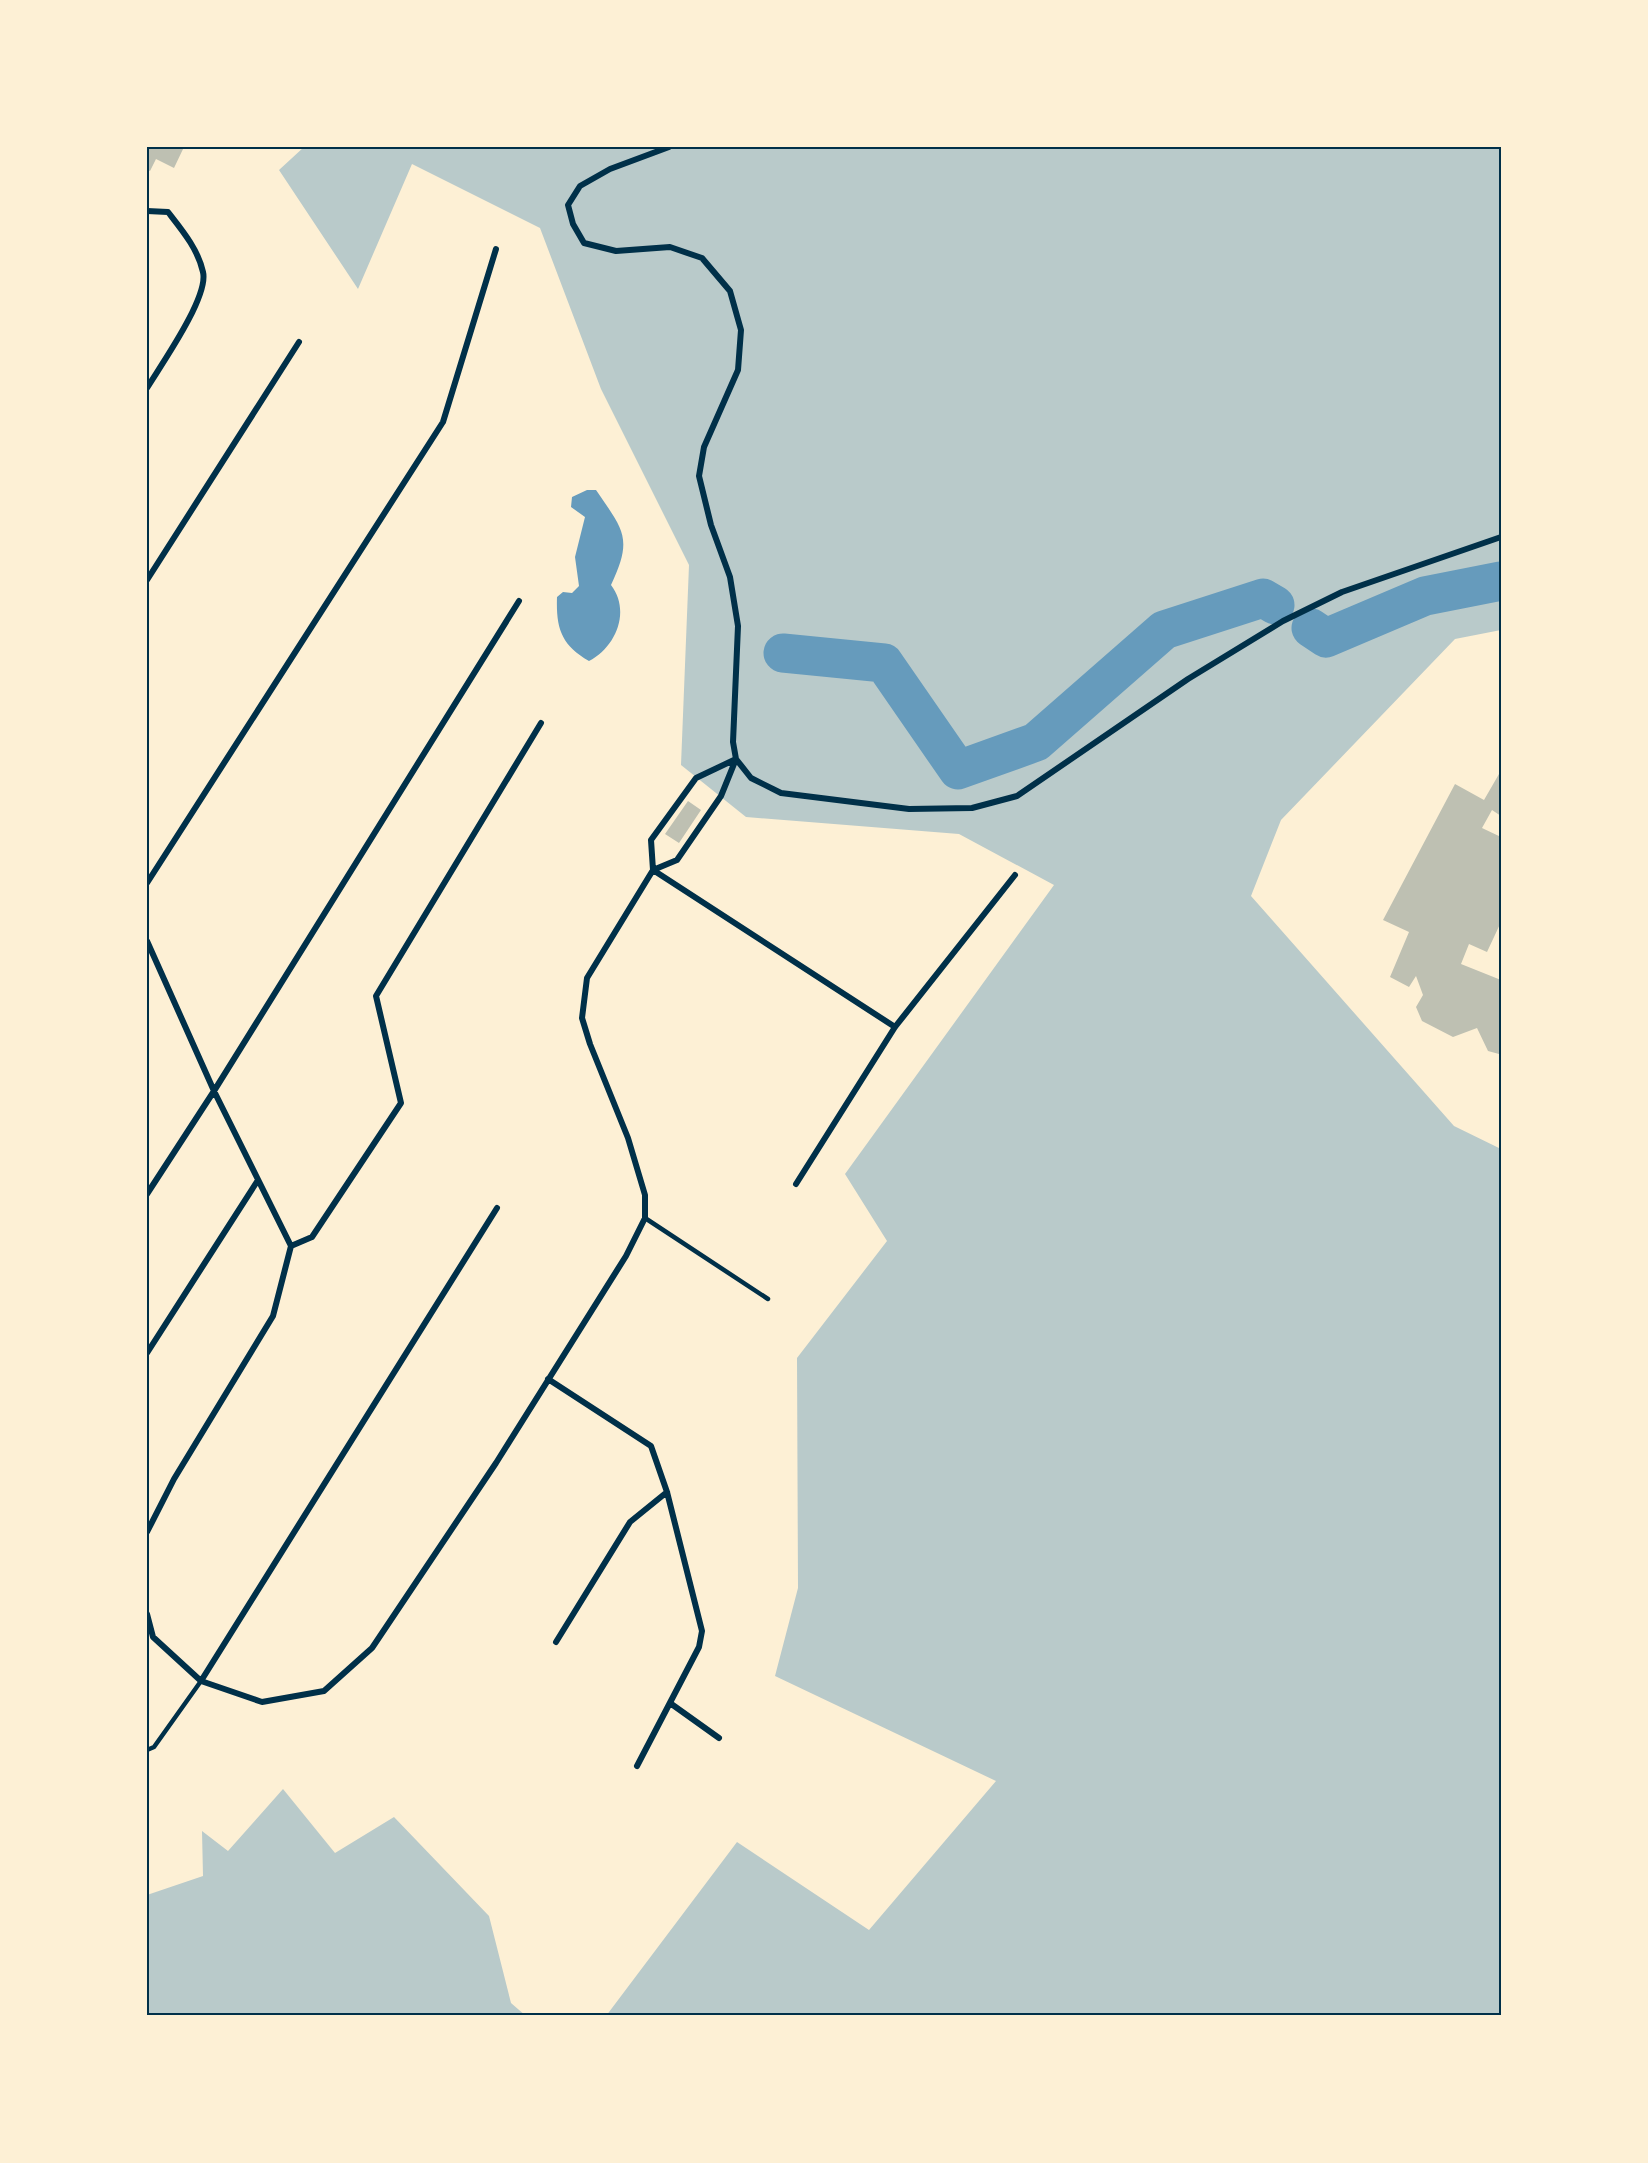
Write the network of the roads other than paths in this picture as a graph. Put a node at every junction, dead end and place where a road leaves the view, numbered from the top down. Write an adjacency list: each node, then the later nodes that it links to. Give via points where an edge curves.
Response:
1 (669, 147): 10 (street, via 610,169 580,186 568,205 584,243 616,250 670,247 702,258 730,291 741,330 738,370 704,447 699,476 711,525 730,576 738,626 733,742)
2 (147, 211): 5 (street, via 168,213 188,237 204,274 196,307)
3 (496, 249): 13 (street, via 443,422)
4 (299, 342): 7 (street)
5 (147, 388)
6 (1501, 537): 10 (street, via 1342,592 1283,621 1188,679 1017,796 972,808 909,809 781,794 751,778)
7 (147, 580)
8 (519, 601): 16 (street)
9 (542, 723): 22 (street, via 376,996 401,1103 312,1237)
10 (736, 759): 11 (street, via 720,796 677,860); 11 (street, via 696,778 651,840)
11 (653, 870): 15 (street); 21 (street, via 587,978 582,1018 628,1138 645,1195)
12 (1015, 875): 15 (street)
13 (147, 883)
14 (147, 941): 16 (street)
15 (895, 1027): 18 (street)
16 (214, 1091): 17 (street); 19 (street)
17 (258, 1180): 22 (street); 24 (street)
18 (796, 1184)
19 (147, 1194)
20 (497, 1208): 30 (street)
21 (645, 1218): 23 (lane); 25 (street, via 626,1256)
22 (291, 1246): 27 (street, via 273,1316 174,1479)
23 (768, 1299)
24 (147, 1353)
25 (548, 1379): 26 (street, via 651,1446); 30 (street, via 372,1648 324,1691 262,1702)
26 (667, 1492): 29 (street, via 630,1522); 31 (street, via 702,1631 699,1647)
27 (147, 1532)
28 (147, 1614): 30 (street, via 153,1637)
29 (556, 1642)
30 (201, 1681): 33 (lane, via 154,1747)
31 (670, 1703): 32 (street); 34 (street)
32 (719, 1738)
33 (147, 1750)
34 (637, 1766)

